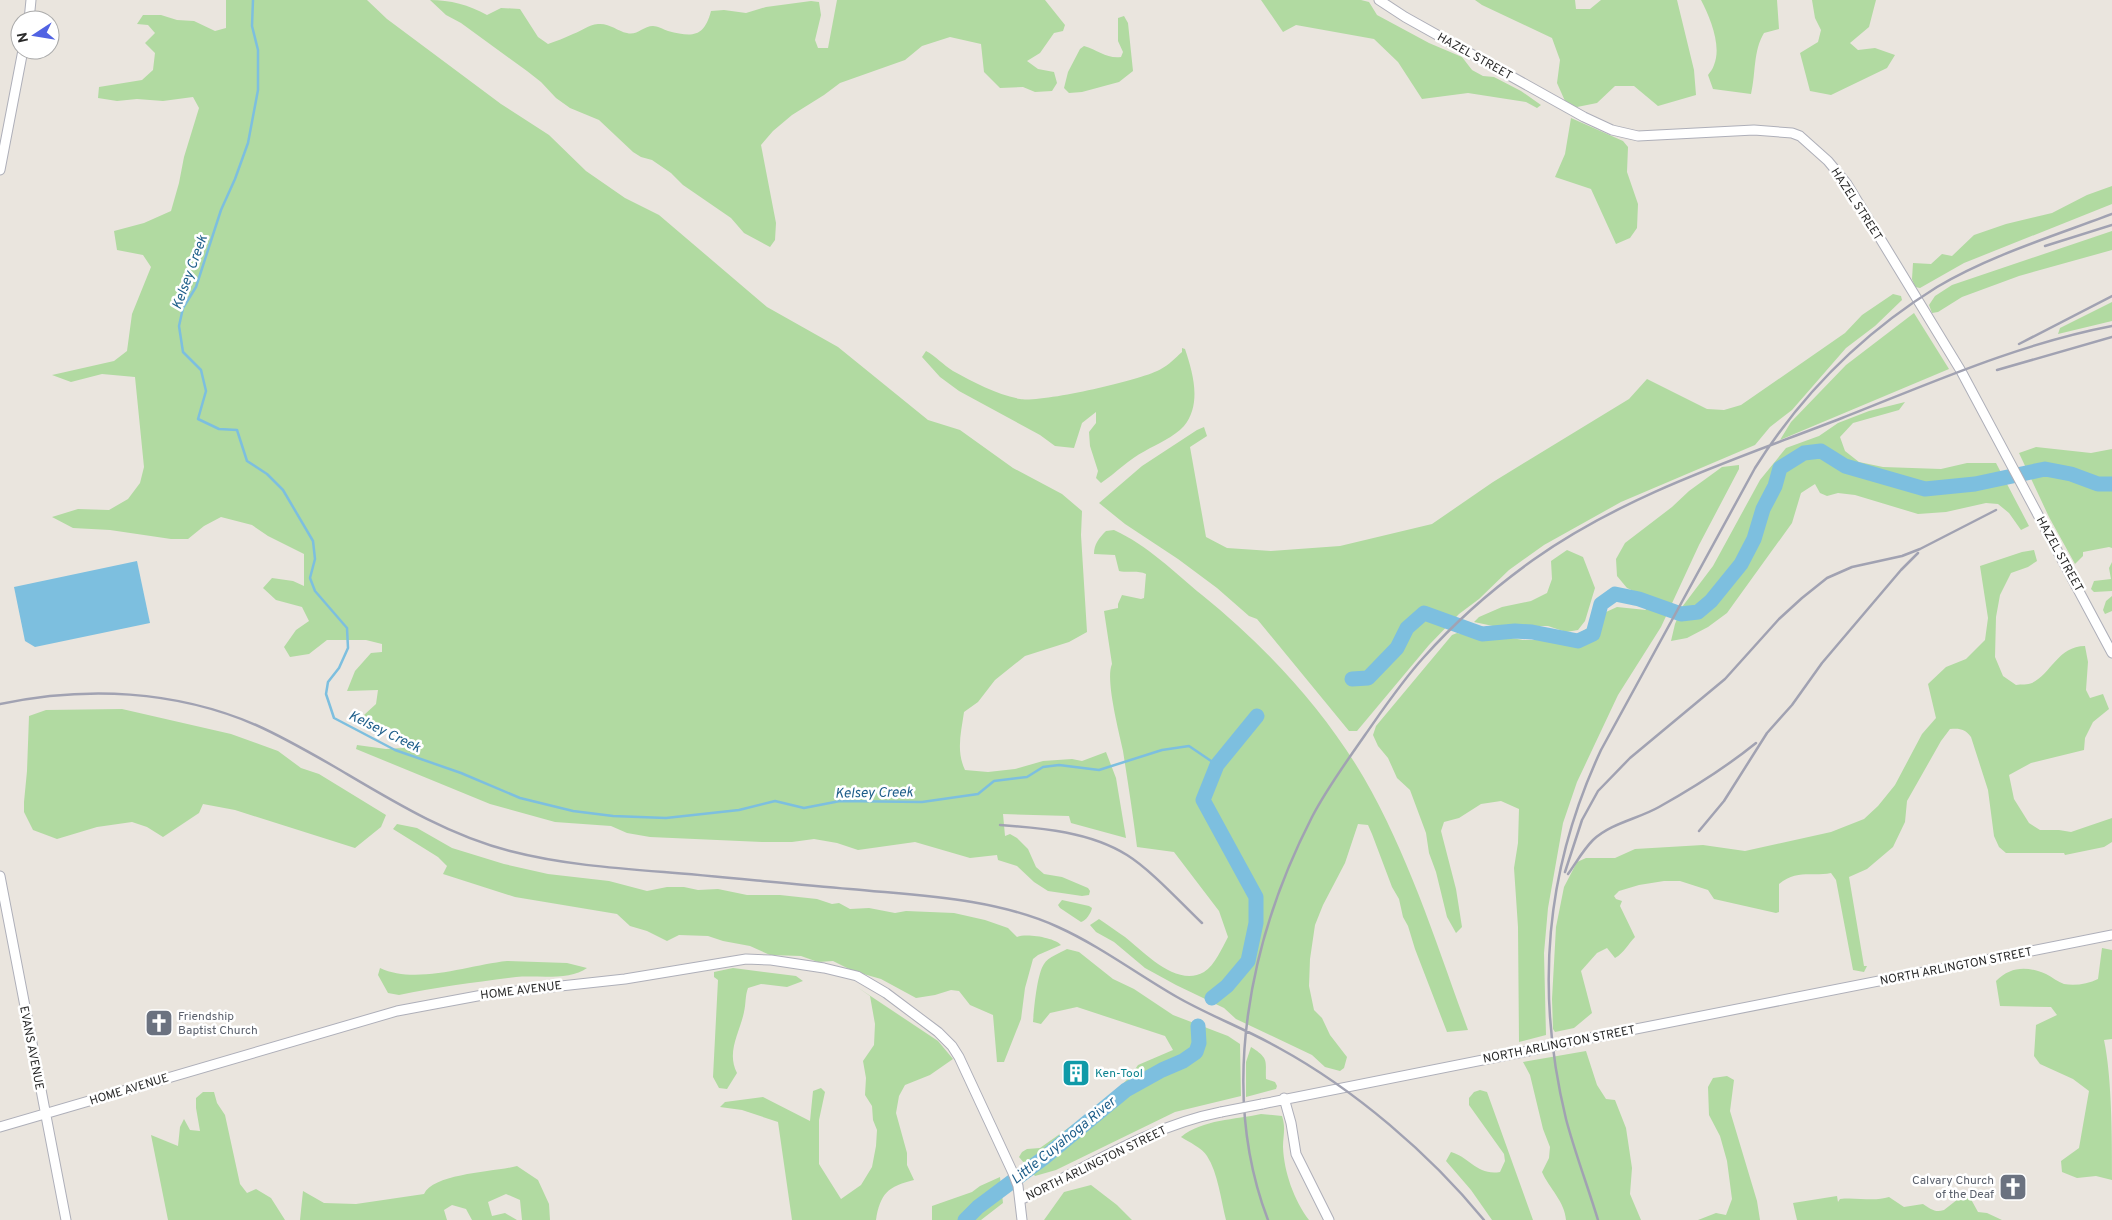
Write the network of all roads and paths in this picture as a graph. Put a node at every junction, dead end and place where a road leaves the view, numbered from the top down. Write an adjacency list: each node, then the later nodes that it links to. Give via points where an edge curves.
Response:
1 (1378, 0): 4 (street, HAZEL STREET, via 1567,108 1612,130 1645,136 1781,130 1800,136 1828,161 1847,184 1961,371)
2 (21, 60): 3 (street)
3 (0, 170)
4 (2112, 653)
5 (0, 876): 8 (street, EVANS AVENUE)
6 (2112, 935): 7 (street, NORTH ARLINGTON STREET, bridge)
7 (1284, 1098): 10 (street, NORTH ARLINGTON STREET, bridge, via 1184,1122 1149,1135); 13 (street, via 1296,1154)
8 (45, 1114): 9 (street, HOME AVENUE); 10 (street, HOME AVENUE, via 397,1011 488,994 625,979 752,959 837,970 857,976 886,993 938,1032 959,1057 1018,1186); 11 (street, EVANS AVENUE)
9 (0, 1127)
10 (1020, 1200): 12 (street, HOME AVENUE)
11 (66, 1220)
12 (1022, 1220)
13 (1329, 1220)

